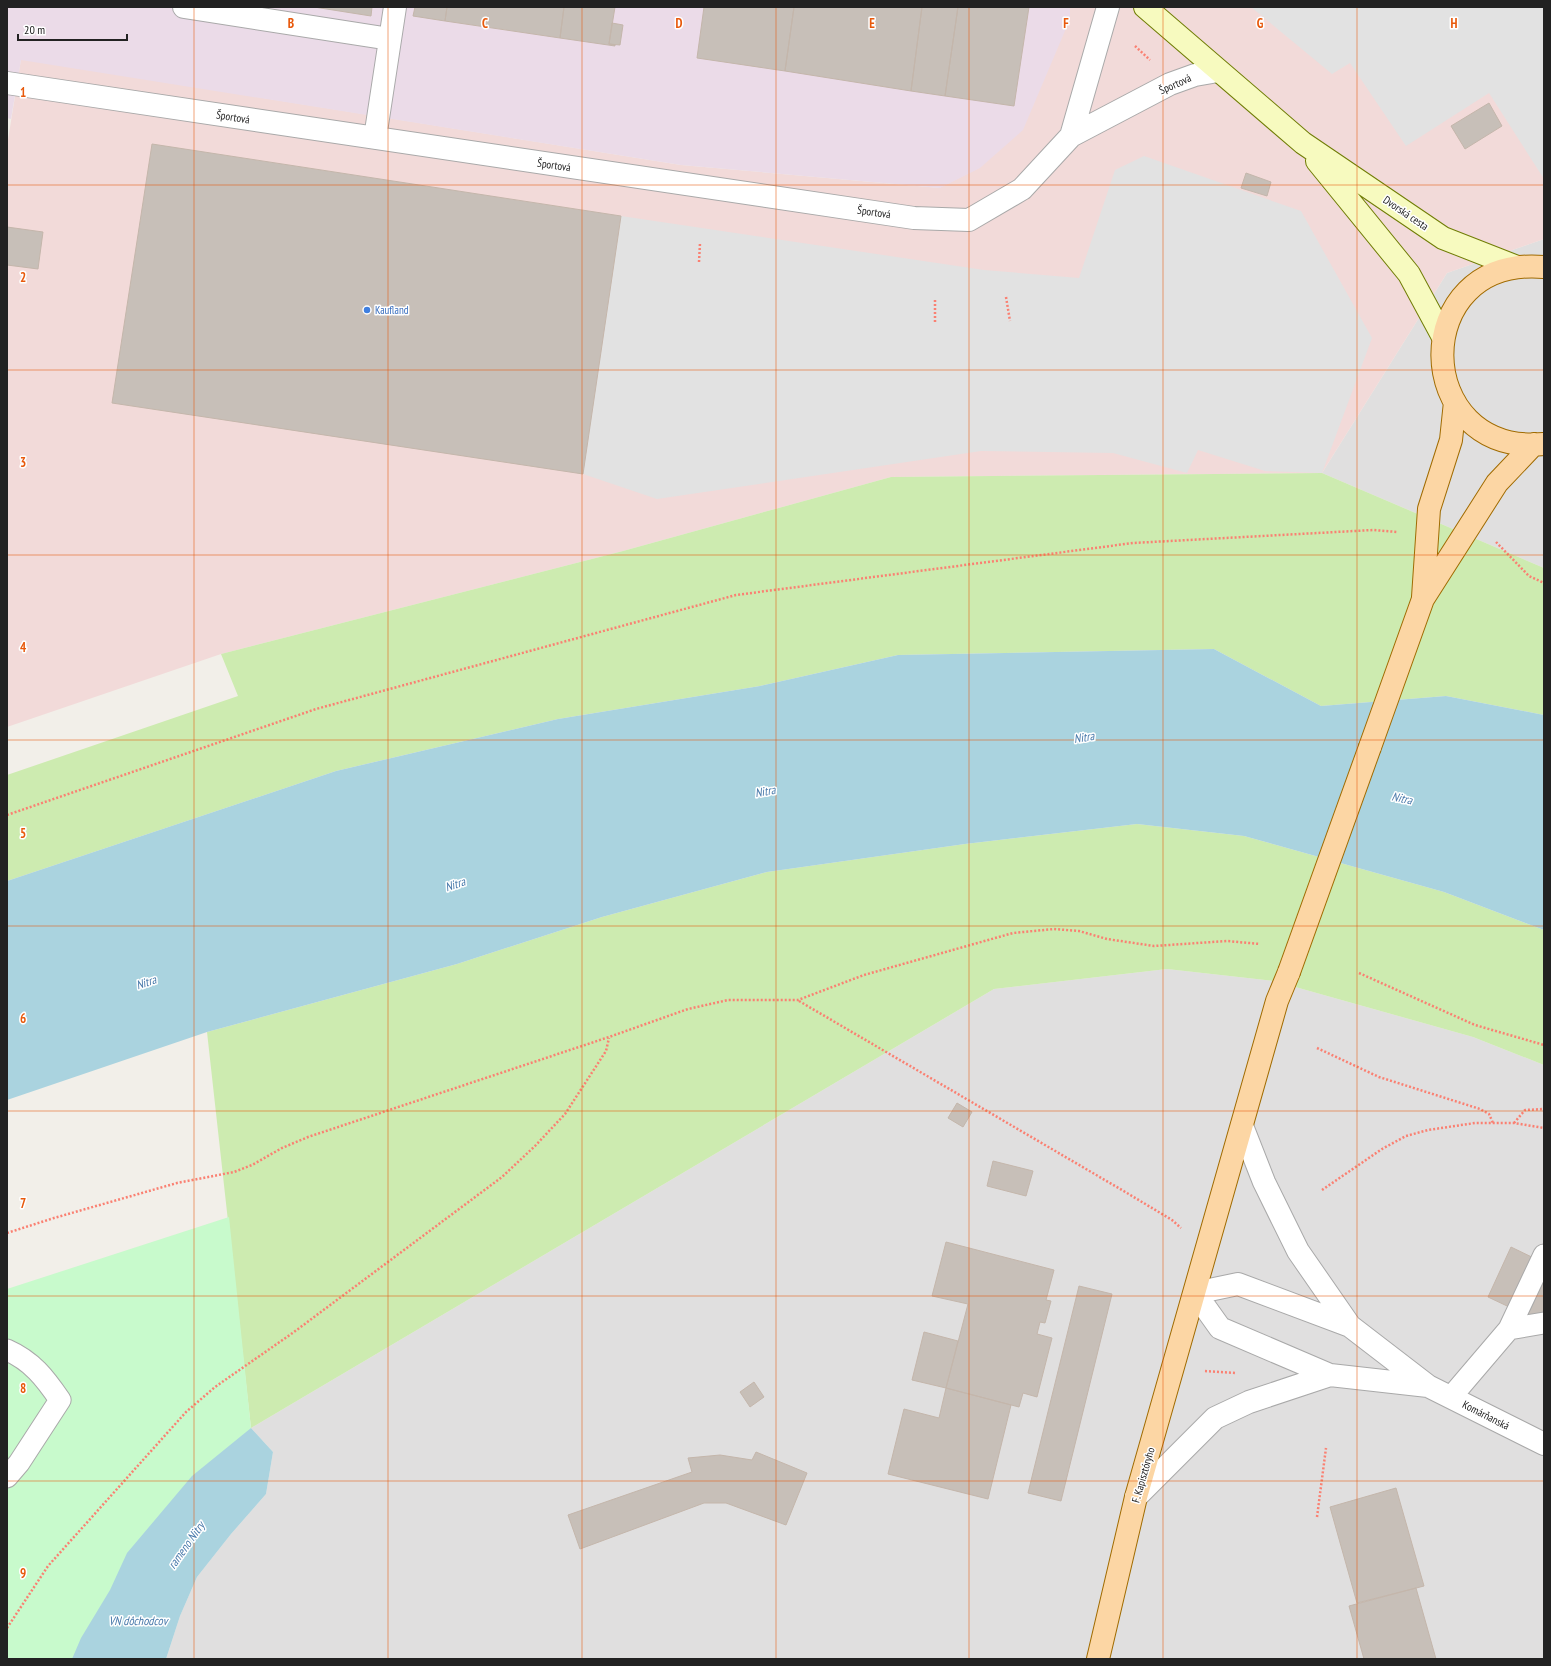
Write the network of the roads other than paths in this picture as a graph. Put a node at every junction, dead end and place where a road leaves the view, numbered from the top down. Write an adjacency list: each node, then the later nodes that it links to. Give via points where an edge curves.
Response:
1 (184, 7): 5 (street)
2 (395, 7): 5 (street)
3 (1108, 7): 8 (street, Športová)
4 (1145, 7): 6 (street, Dvorská cesta)
5 (390, 40): 9 (street)
6 (1218, 71): 8 (street, Športová, via 1195,75 1170,84); 10 (street, Dvorská cesta)
7 (7, 83): 9 (street, Športová)
8 (1071, 136): 9 (street, Športová, via 1022,189 969,220 914,218)
9 (375, 138)
10 (1303, 143): 11 (street, Dvorská cesta, via 1443,238); 13 (street, Dvorská cesta, via 1409,274)
11 (1517, 267): 12 (main road); 13 (main road, via 1491,275 1469,291 1452,312)
12 (1544, 267)
13 (1443, 337): 14 (main road, via 1442,364 1448,390)
14 (1454, 402): 15 (main road, via 1488,434 1518,444); 16 (main road, via 1451,440 1429,509)
15 (1539, 444): 16 (main road, via 1497,483)
16 (1423, 599): 17 (main road, F. Kapisztóryho, bridge, via 1277,1001)
17 (1242, 1126): 19 (main road, F. Kapisztóryho); 21 (street, via 1264,1182 1298,1251)
18 (1544, 1256): 22 (lane)
19 (1195, 1293): 21 (street, via 1238,1284); 24 (street, via 1220,1328); 29 (main road, F. Kapisztóryho)
20 (1544, 1323): 22 (lane)
21 (1350, 1326): 25 (street)
22 (1509, 1329): 26 (lane)
23 (7, 1350): 28 (lane, via 21,1356 44,1376 60,1400 20,1463)
24 (1330, 1375): 25 (street); 29 (street, via 1249,1402 1214,1418)
25 (1428, 1386): 26 (street, Komárňanská)
26 (1451, 1397): 27 (street, Komárňanská)
27 (1544, 1444)
28 (7, 1478)
29 (1136, 1497): 30 (main road, F. Kapisztóryho)
30 (1098, 1659)

